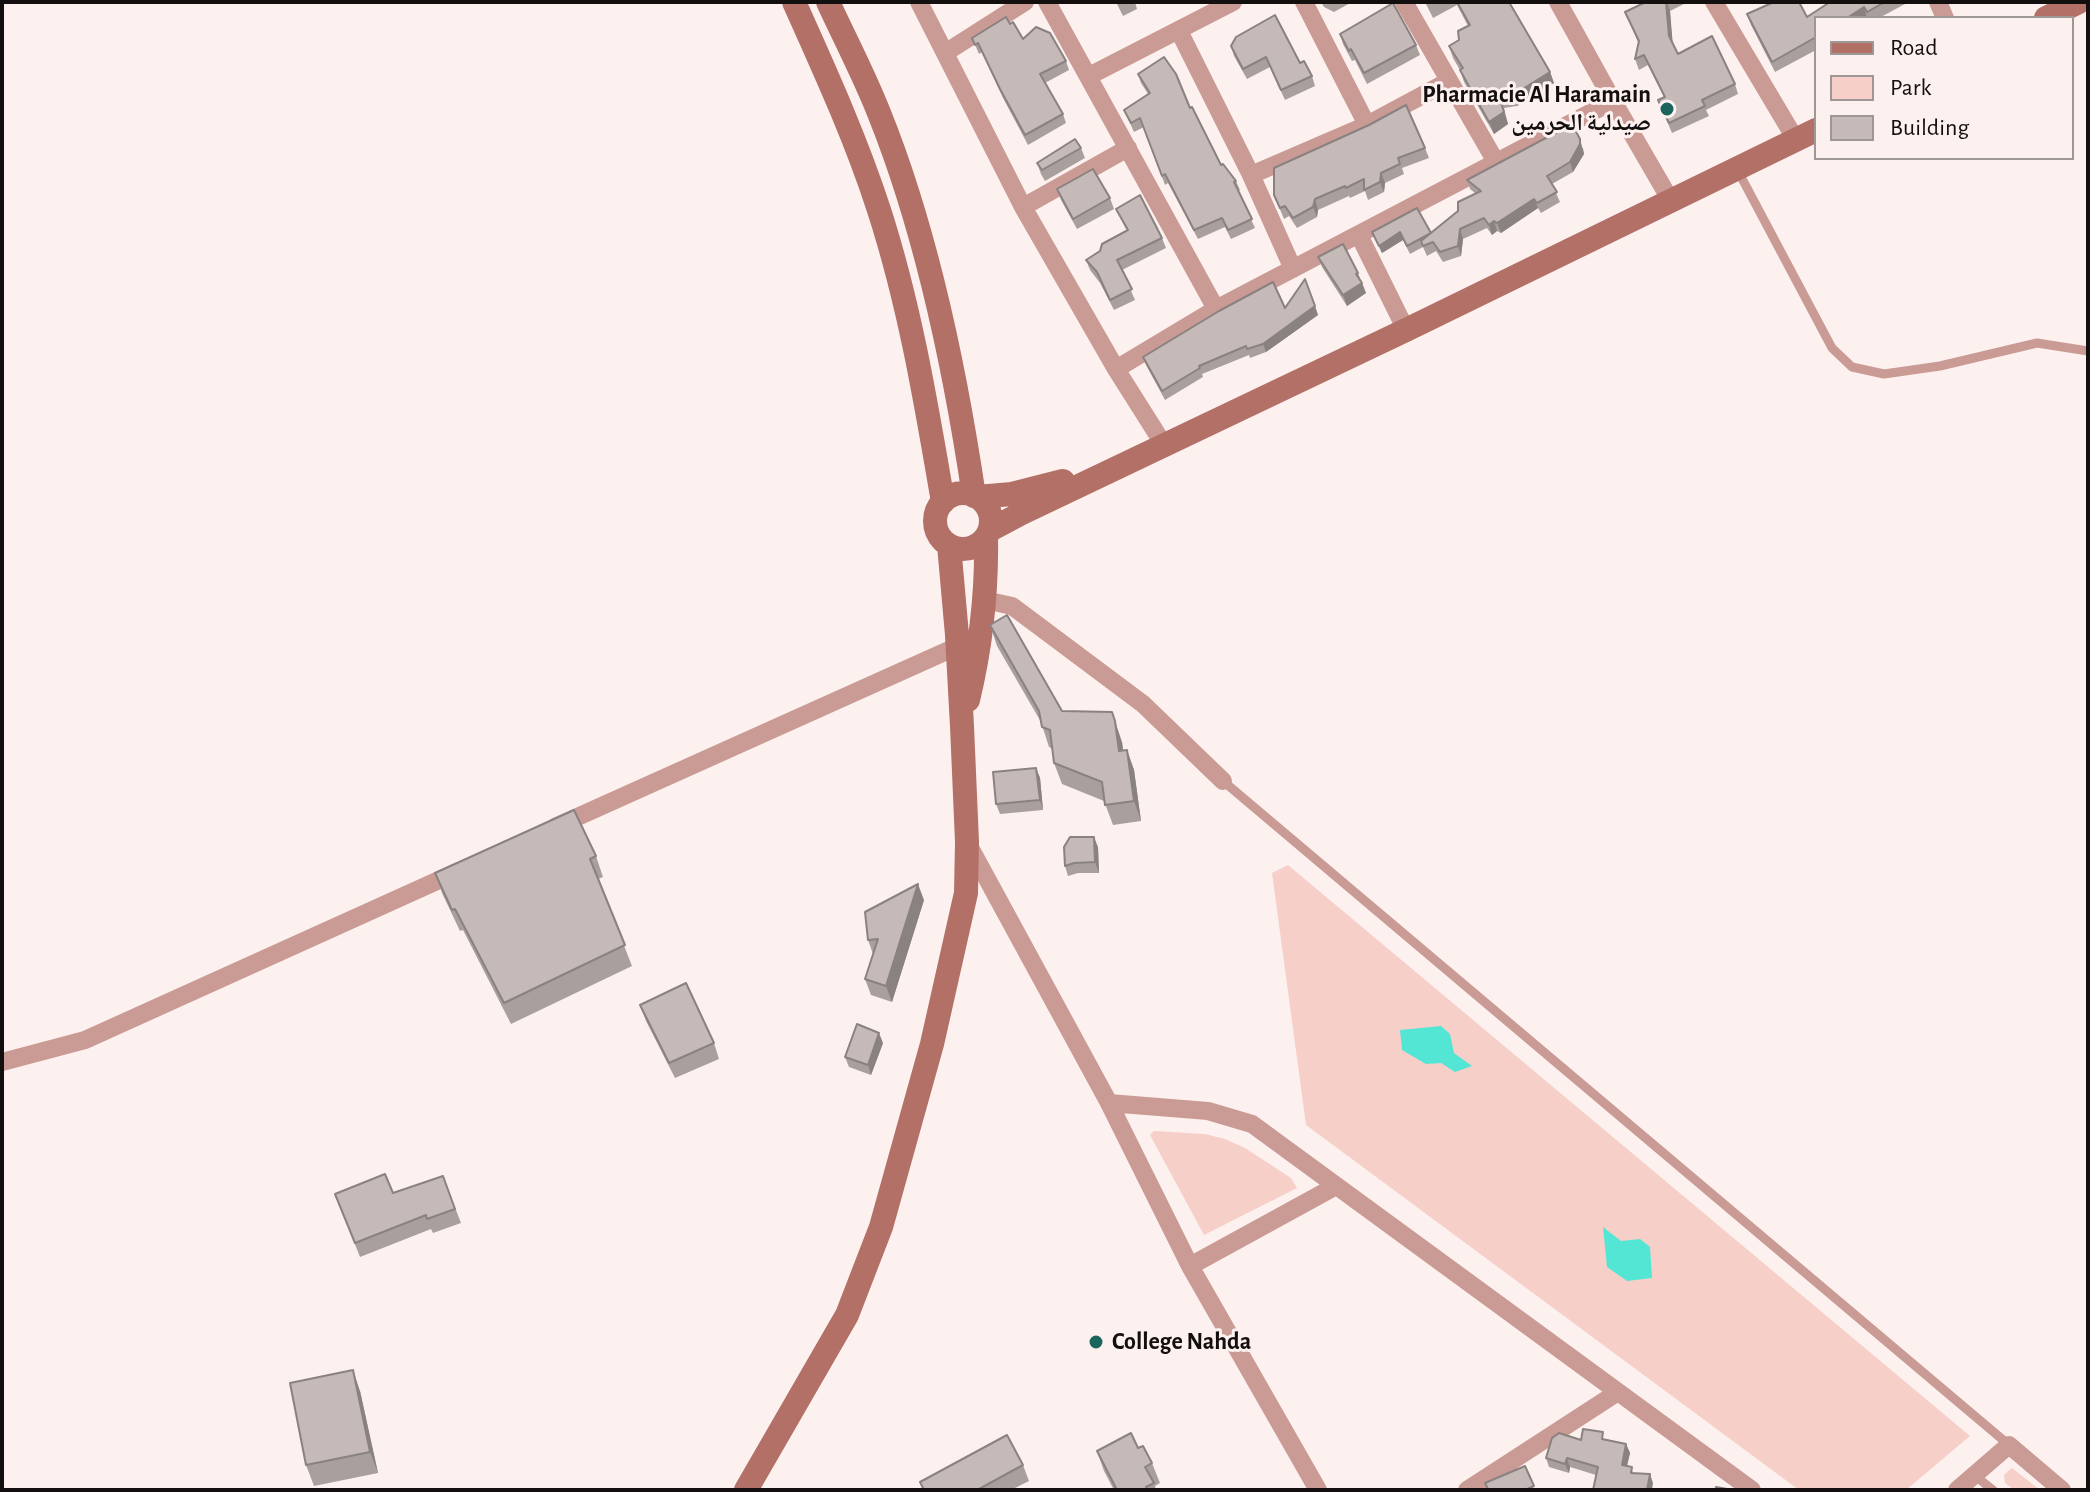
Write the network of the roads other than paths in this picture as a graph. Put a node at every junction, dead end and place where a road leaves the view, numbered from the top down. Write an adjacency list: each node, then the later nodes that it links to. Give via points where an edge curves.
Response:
1 (794, 2): 35 (main road, via 848,124 884,227 911,327)
2 (828, 2): 34 (main road, via 879,112 909,200 946,343)
3 (919, 2): 14 (street)
4 (1025, 2): 14 (street)
5 (1047, 2): 15 (street)
6 (1233, 2): 13 (street)
7 (1304, 2): 18 (street)
8 (1558, 2): 17 (street)
9 (1714, 2): 19 (street)
10 (2079, 2): 12 (main road)
11 (1412, 5): 16 (street)
12 (2050, 16)
13 (1179, 31): 15 (street); 23 (street)
14 (945, 53): 25 (street)
15 (1089, 76): 20 (street)
16 (1449, 81): 18 (street); 21 (street)
17 (1613, 101): 21 (street); 24 (street)
18 (1367, 125): 23 (street)
19 (1806, 135): 22 (main road)
20 (1128, 148): 25 (street); 28 (street)
21 (1496, 162): 26 (street)
22 (1737, 169): 24 (main road); 30 (lane, via 1832,348 1852,367 1884,374 2037,343)
23 (1251, 175): 27 (street)
24 (1671, 201): 29 (main road)
25 (1023, 207): 31 (street)
26 (1359, 235): 27 (street); 29 (street)
27 (1293, 269): 28 (street)
28 (1216, 309): 31 (street)
29 (1406, 330): 32 (main road)
30 (2088, 351)
31 (1116, 369): 32 (street)
32 (1164, 445): 33 (main road)
33 (1127, 463): 34 (main road, via 1012,494); 36 (main road)
34 (975, 496): 35 (main road, via 958,494); 36 (main road, via 991,514)
35 (943, 502): 37 (main road, via 935,525)
36 (988, 534): 37 (main road, via 965,550); 38 (main road)
37 (949, 545): 39 (main road)
38 (985, 600): 40 (main road); 41 (street, via 1012,606 1143,704)
39 (958, 646): 40 (main road); 42 (street)
40 (962, 726): 43 (main road)
41 (1223, 781): 50 (lane)
42 (535, 836)
43 (967, 842): 46 (street); 52 (main road, via 966,893 932,1044 881,1227 847,1315)
44 (477, 863): 45 (street, via 85,1040)
45 (2, 1062)
46 (1109, 1103): 47 (street, via 1208,1111 1252,1124); 48 (street)
47 (1336, 1186): 48 (street); 49 (street)
48 (1190, 1266): 53 (street)
49 (1618, 1392): 54 (street); 55 (street)
50 (2009, 1445): 51 (street); 58 (street)
51 (1974, 1475): 56 (street); 57 (lane)
52 (746, 1490)
53 (1318, 1490)
54 (1467, 1490)
55 (1752, 1490)
56 (1957, 1490)
57 (1993, 1490)
58 (2062, 1490)

